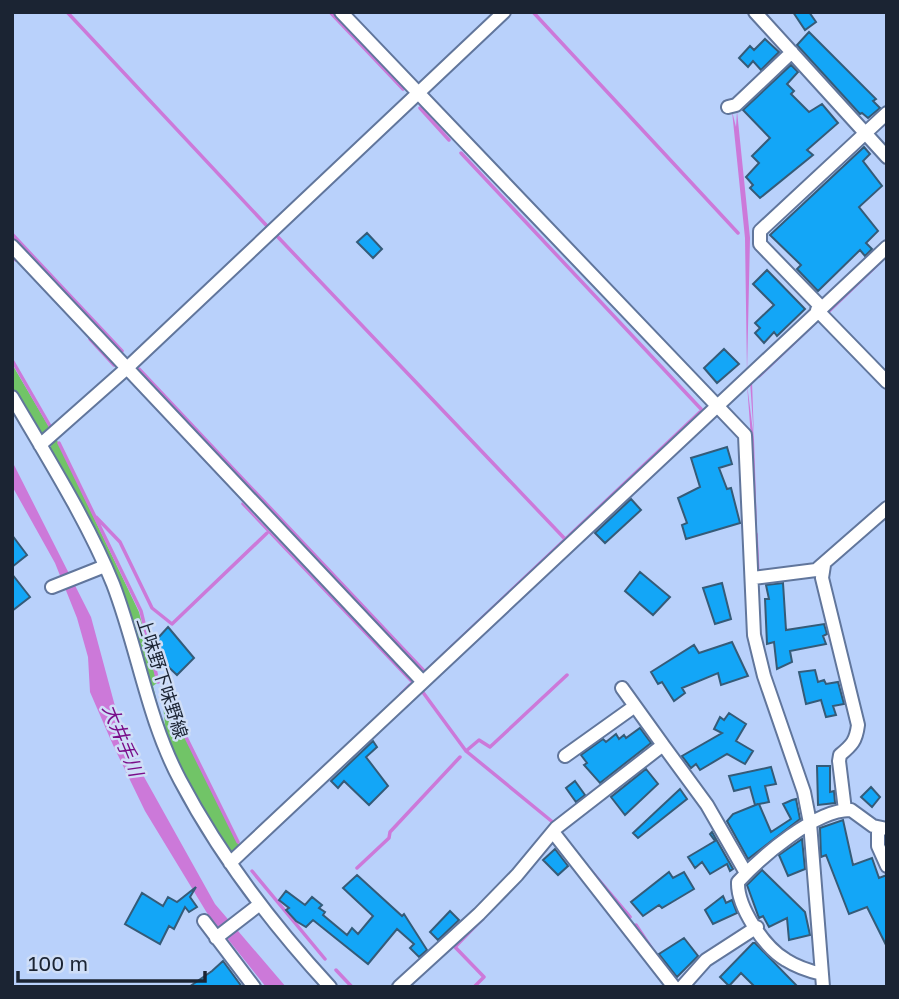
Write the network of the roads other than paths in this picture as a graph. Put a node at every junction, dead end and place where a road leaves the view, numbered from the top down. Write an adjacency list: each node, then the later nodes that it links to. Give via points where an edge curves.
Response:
1 (341, 12): 5 (street)
2 (504, 12): 5 (street)
3 (755, 12): 4 (street)
4 (792, 52): 6 (street, via 737,105); 8 (street)
5 (416, 93): 13 (street); 16 (street)
6 (728, 107)
7 (887, 113): 8 (street)
8 (866, 132): 9 (street); 12 (street, via 760,231 760,244)
9 (887, 157)
10 (12, 246): 13 (street)
11 (885, 254): 12 (street)
12 (819, 309): 14 (street); 16 (street)
13 (127, 368): 17 (street); 23 (street)
14 (887, 382)
15 (12, 397): 17 (street, 上味野下味野線)
16 (716, 408): 21 (street, via 745,435); 23 (street)
17 (40, 445): 20 (street, 上味野下味野線)
18 (887, 508): 19 (street)
19 (824, 565): 21 (street); 28 (street, via 822,578 858,725 856,739 839,761)
20 (99, 568): 22 (street); 32 (street, 上味野下味野線, via 161,740)
21 (753, 578): 29 (street, via 756,649)
22 (52, 587)
23 (422, 681): 32 (street)
24 (622, 688): 25 (street)
25 (635, 706): 26 (street); 27 (street)
26 (663, 746): 31 (street); 34 (street, via 707,804)
27 (565, 756)
28 (845, 810): 29 (street); 30 (street)
29 (810, 823): 34 (street); 39 (street)
30 (882, 829): 33 (street, via 878,846)
31 (553, 832): 42 (street, via 488,905); 43 (street)
32 (230, 863): 35 (street, 上味野下味野線)
33 (887, 866)
34 (746, 873): 37 (street, via 738,881 737,892)
35 (256, 906): 38 (street); 41 (street, 上味野下味野線)
36 (204, 921): 38 (street)
37 (757, 927): 39 (street, via 778,955); 44 (street, via 706,960)
38 (217, 936): 40 (street)
39 (823, 980)
40 (254, 987)
41 (330, 987)
42 (399, 987)
43 (674, 987)
44 (682, 987)

